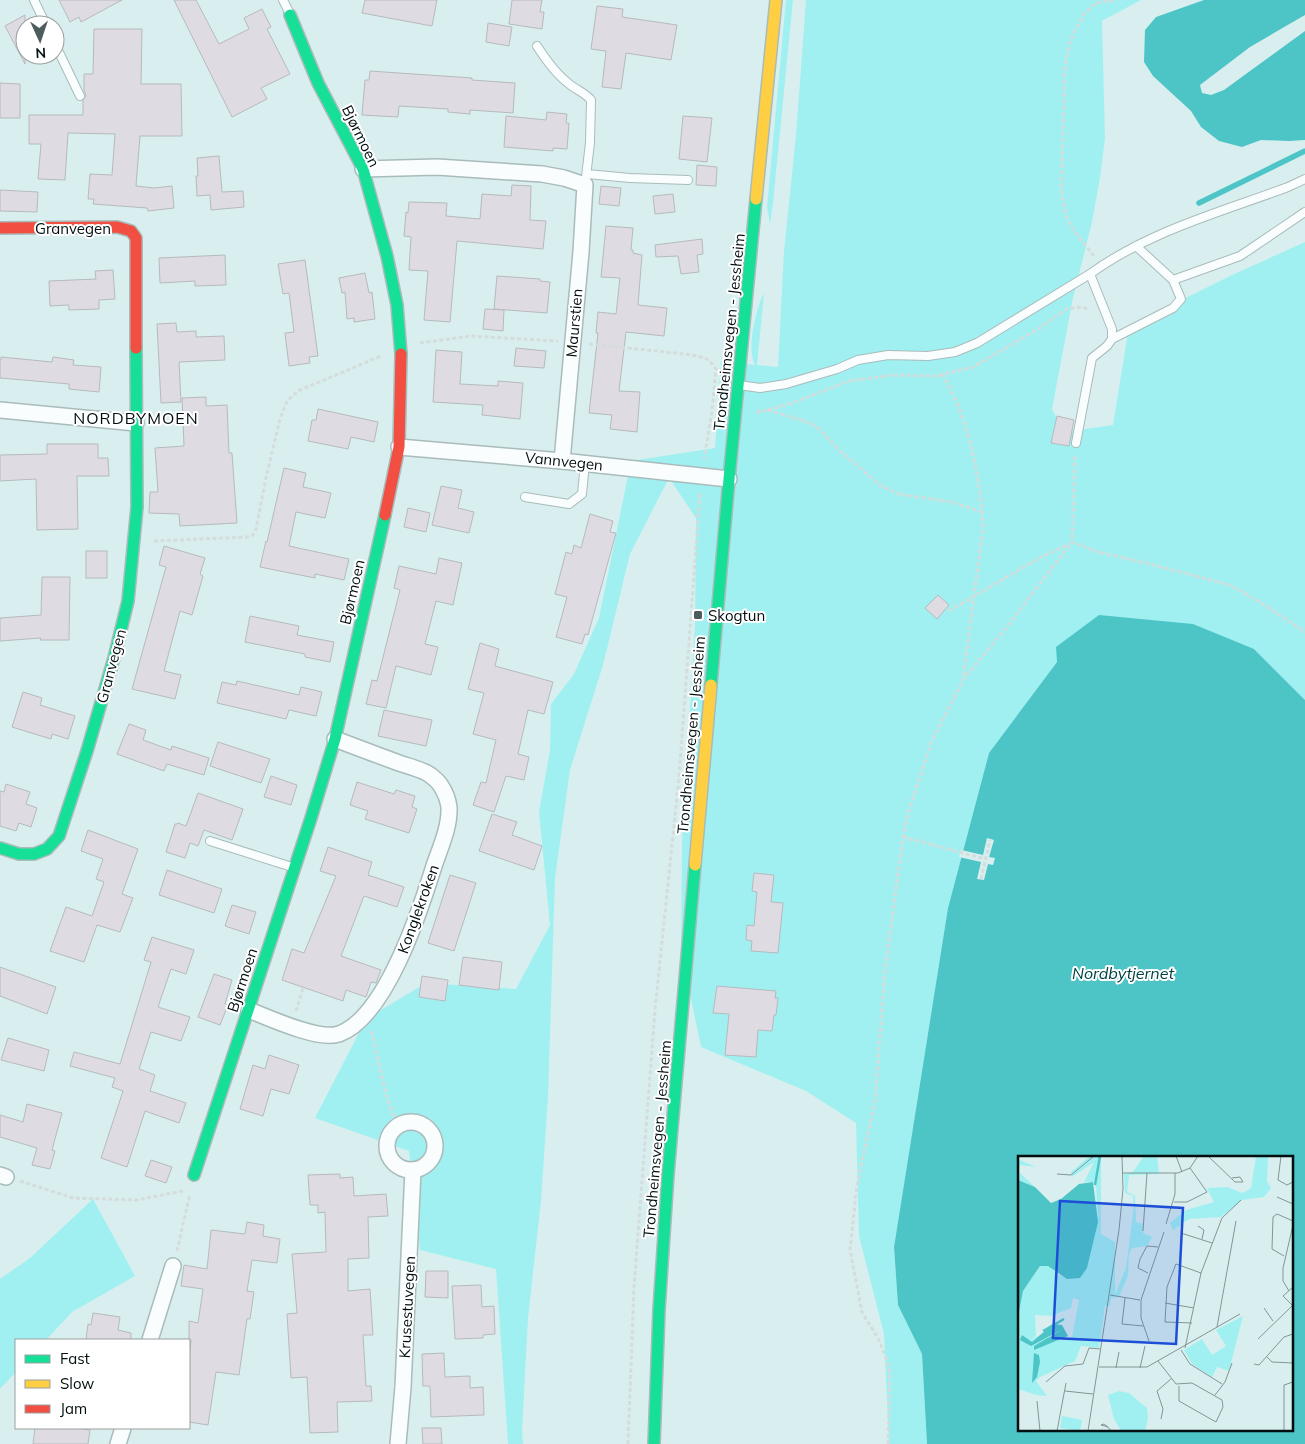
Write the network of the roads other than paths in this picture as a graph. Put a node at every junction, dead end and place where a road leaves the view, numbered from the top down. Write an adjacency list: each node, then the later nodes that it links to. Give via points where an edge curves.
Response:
1 (34, 0): 4 (lane)
2 (284, 0): 5 (lane)
3 (776, 0): 19 (street, Trondheimsvegen - Jessheim)
4 (41, 15)
5 (290, 15): 9 (street, Bjørmoen, via 318,84)
6 (537, 46): 10 (lane, Maurstien, via 558,74 591,100)
7 (65, 65): 8 (lane)
8 (80, 96)
9 (362, 169): 10 (street, via 437,167); 23 (street, Bjørmoen, via 387,256 397,305 401,346)
10 (586, 179): 12 (lane); 24 (street, Maurstien)
11 (1305, 179): 15 (lane)
12 (688, 180)
13 (1305, 212): 17 (lane, via 1240,256)
14 (0, 228): 21 (street, Granvegen, via 117,227 131,231 136,238)
15 (1136, 246): 16 (lane); 17 (lane)
16 (1090, 274): 18 (lane, via 1112,328); 19 (lane, via 977,343 955,352 928,356 888,355 858,360 786,384 760,388)
17 (1173, 280): 18 (lane, via 1181,299 1173,308)
18 (1112, 339): 22 (lane, via 1092,358)
19 (739, 385): 26 (street, Trondheimsvegen - Jessheim)
20 (0, 410): 21 (street)
21 (136, 424): 30 (street, Granvegen, via 138,507 128,601 87,751 58,836 47,849 34,854 19,854)
22 (1076, 443)
23 (399, 447): 24 (street, Vannvegen); 28 (street, Bjørmoen)
24 (562, 460): 25 (street, Vannvegen)
25 (585, 463): 26 (street, Vannvegen); 27 (lane, via 582,494 569,504)
26 (729, 479): 40 (street, Trondheimsvegen - Jessheim, via 669,1164)
27 (525, 497)
28 (335, 739): 31 (street, Bjørmoen); 32 (street, Konglekroken, via 428,774 441,785 447,798 446,830 406,946 389,980 358,1022 338,1035 328,1036)
29 (210, 841): 31 (lane)
30 (0, 848)
31 (294, 868): 32 (street, Bjørmoen)
32 (249, 1010): 34 (street, Bjørmoen)
33 (413, 1170): 33 (street, via 401,1169 394,1164 387,1150 389,1135 408,1122 429,1130 435,1145 434,1153 425,1166); 39 (street, Krusestuvegen, via 404,1381)
34 (194, 1175)
35 (173, 1266): 36 (street)
36 (150, 1339)
37 (123, 1429): 38 (street)
38 (118, 1444)
39 (398, 1444)
40 (654, 1444)

